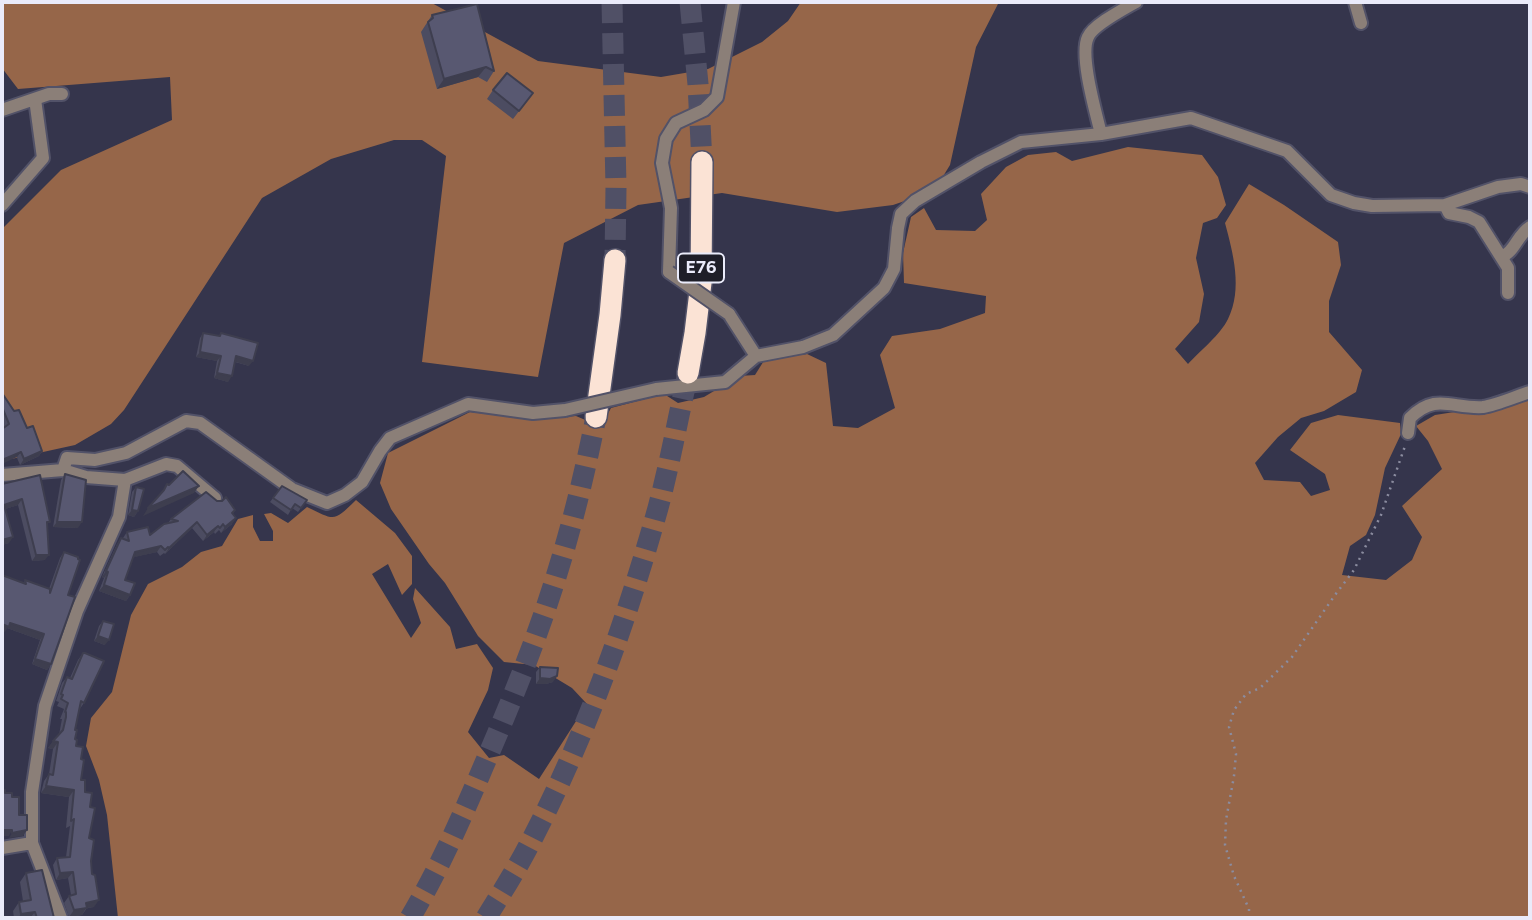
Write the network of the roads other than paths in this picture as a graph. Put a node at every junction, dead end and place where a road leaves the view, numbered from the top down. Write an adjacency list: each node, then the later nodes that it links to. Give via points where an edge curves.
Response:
1 (734, 2): 17 (street, bridge, via 717,96 704,110 676,123 666,139 662,163 671,208 670,272 729,314)
2 (1136, 2): 8 (street, via 1088,36 1085,57)
3 (1355, 2): 4 (street)
4 (1361, 23)
5 (62, 94): 6 (street)
6 (35, 99): 7 (street); 11 (street, via 43,158)
7 (2, 110)
8 (1101, 134): 12 (street, via 1191,118 1287,151 1331,195 1354,203); 17 (street, via 1021,142 915,201 901,214 894,269 884,288 833,335 803,347)
9 (702, 162): 18 (highway, E76, via 701,283)
10 (1530, 187): 12 (street, via 1499,187)
11 (2, 205)
12 (1445, 205): 14 (street, via 1449,213 1479,222)
13 (1530, 227): 14 (street, via 1509,254)
14 (1501, 257): 16 (street, via 1508,268)
15 (615, 260): 20 (highway)
16 (1508, 293)
17 (756, 356): 22 (street, bridge, via 725,382 656,388 565,410 533,412 468,404 390,438 362,482 327,503 292,489 200,423 186,421 126,453 95,460 67,458)
18 (688, 373)
19 (1530, 392): 21 (street, via 1483,407 1441,403 1420,408 1410,418)
20 (596, 417)
21 (1408, 433)
22 (62, 470): 23 (street); 24 (street)
23 (2, 475)
24 (125, 480): 25 (street, via 166,464 177,466); 26 (street, via 119,517 77,611 46,706 32,792)
25 (215, 498)
26 (32, 844): 27 (street); 28 (street)
27 (2, 848)
28 (61, 918)

